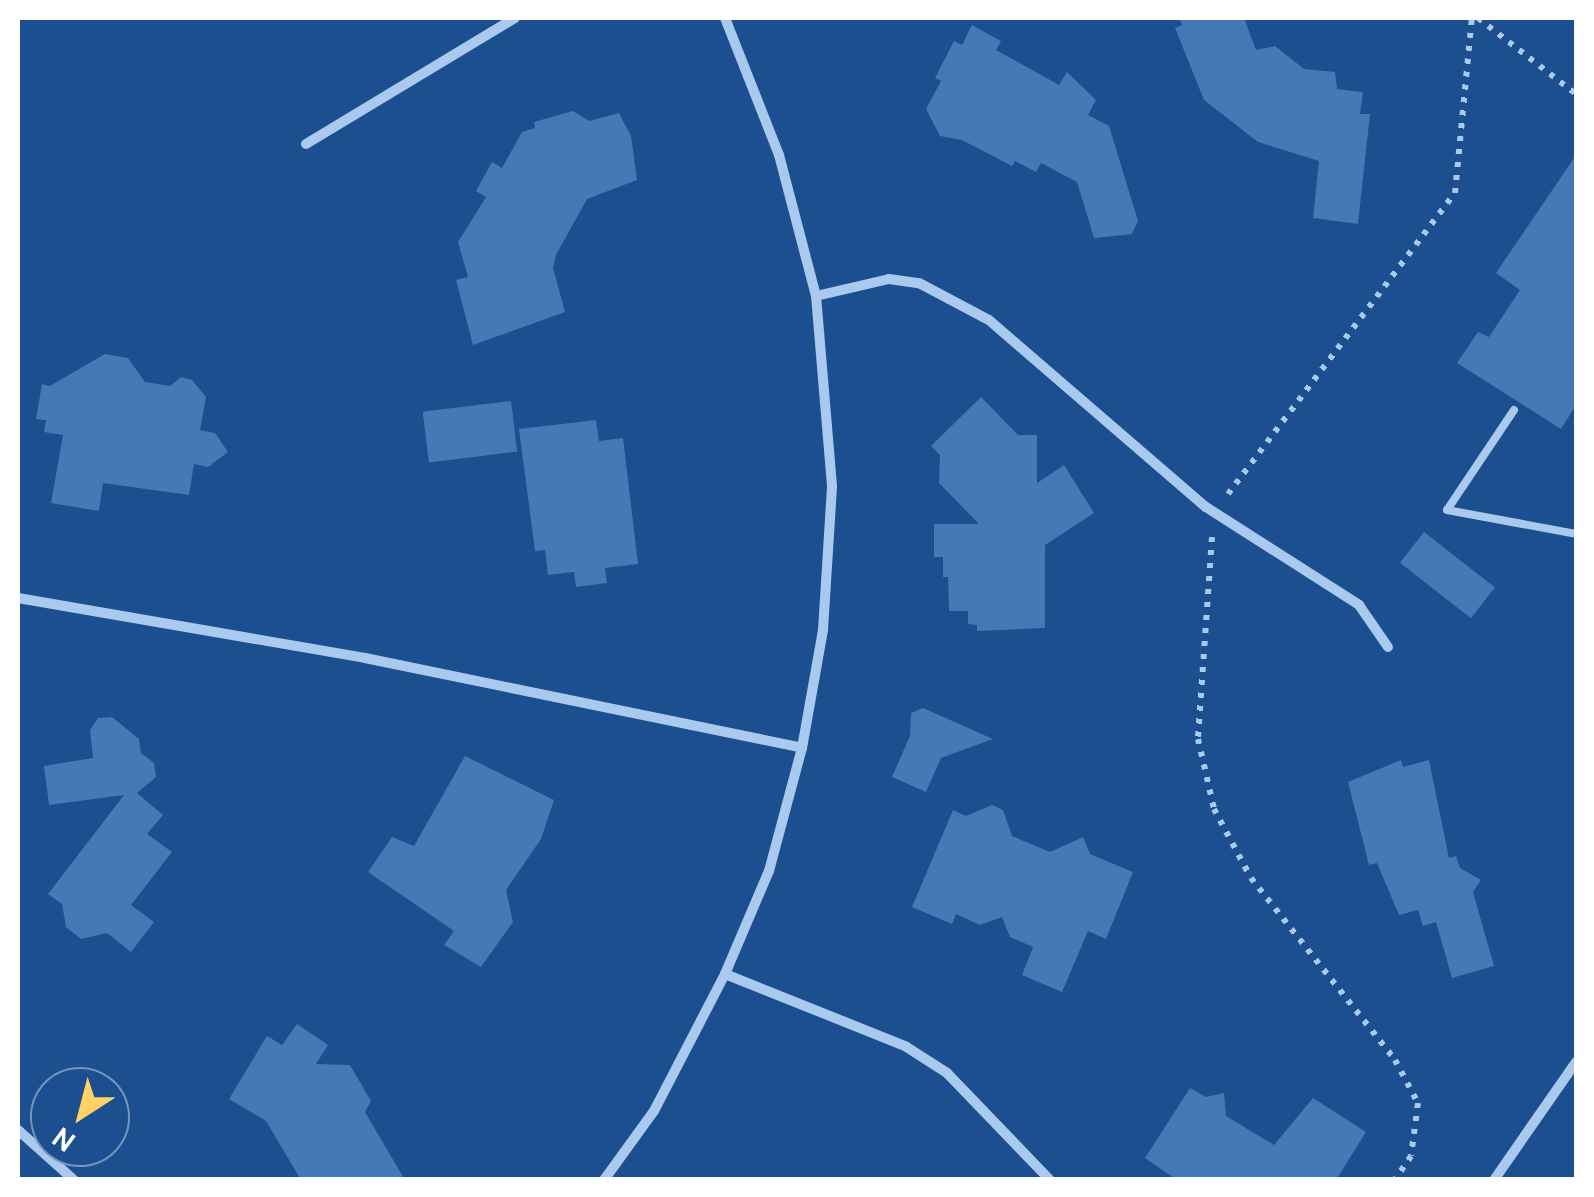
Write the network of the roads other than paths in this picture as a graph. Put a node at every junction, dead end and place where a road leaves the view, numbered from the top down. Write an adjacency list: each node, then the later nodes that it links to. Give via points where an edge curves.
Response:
1 (514, 18): 3 (street)
2 (724, 18): 4 (street, via 779,155)
3 (306, 144)
4 (816, 296): 8 (street, via 888,279 920,284 989,320 1206,507 1359,605); 9 (street, via 832,486 823,630)
5 (1514, 410): 6 (lane, via 1447,510)
6 (1576, 534)
7 (18, 598): 9 (street, via 365,658)
8 (1388, 647)
9 (802, 748): 10 (street, via 769,870)
10 (725, 974): 14 (street, via 654,1112); 15 (street, via 905,1046 948,1073)
11 (1576, 1062): 16 (street)
12 (18, 1130): 13 (street)
13 (74, 1180)
14 (604, 1180)
15 (1050, 1180)
16 (1494, 1180)

